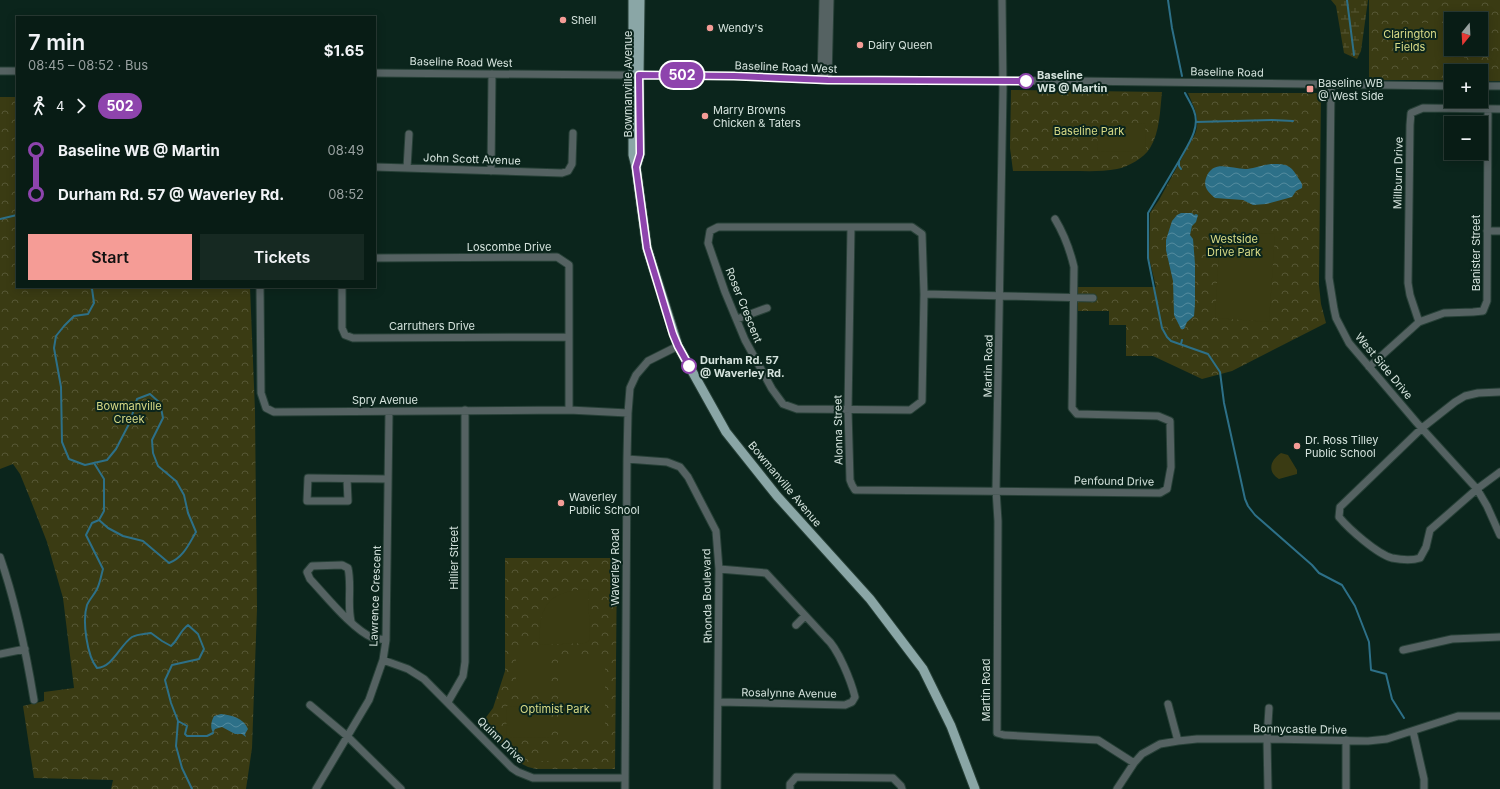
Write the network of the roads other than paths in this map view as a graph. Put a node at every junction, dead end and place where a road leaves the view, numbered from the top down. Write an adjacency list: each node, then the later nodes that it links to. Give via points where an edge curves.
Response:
1 (633, 0): 10 (main road, Bowmanville Avenue)
2 (640, 0): 10 (main road, Bowmanville Avenue)
3 (823, 0): 11 (street)
4 (830, 0): 11 (street)
5 (1002, 0): 12 (street, Martin Road)
6 (0, 71): 7 (street)
7 (16, 71)
8 (376, 72): 9 (street, Baseline Road West)
9 (492, 74): 10 (street, Baseline Road West); 23 (street)
10 (636, 75): 11 (street, Baseline Road West); 39 (main road, Bowmanville Avenue, via 640,154 636,167 647,248)
11 (825, 80): 12 (street, Baseline Road West)
12 (1004, 81): 13 (street, Baseline Road); 32 (street, Martin Road)
13 (1332, 84): 14 (street, Baseline Road); 40 (street, West Side Drive, via 1331,298 1336,318 1349,343)
14 (1444, 86)
15 (1488, 86): 16 (street)
16 (1500, 86)
17 (1488, 109): 18 (street, Millburn Drive); 26 (street, Banister Street); 37 (street, Millburn Drive, via 1423,108 1412,113 1408,283)
18 (1500, 109)
19 (573, 133): 23 (street, John Scott Avenue, via 572,164 568,171)
20 (410, 134): 22 (street)
21 (376, 167): 22 (street, John Scott Avenue)
22 (407, 168): 23 (street, John Scott Avenue)
23 (492, 171)
24 (1055, 219): 33 (street, via 1071,252 1074,267)
25 (851, 227): 31 (street, Roser Crescent, via 912,227 922,234); 36 (street, Roser Crescent, via 718,227 710,231 708,243); 44 (street, Alonna Street)
26 (1487, 231): 27 (street); 37 (street, Banister Street, via 1487,301 1483,311 1444,313)
27 (1500, 231)
28 (376, 258): 38 (street, Loscombe Drive, via 557,257 569,265)
29 (260, 288): 45 (street, Spry Avenue, via 261,393 266,408 274,412)
30 (342, 288): 38 (street, Carruthers Drive, via 342,328 345,336 353,338)
31 (924, 294): 32 (street); 44 (street, Roser Crescent, via 922,401 910,410)
32 (1000, 297): 33 (street); 53 (street, Martin Road)
33 (1074, 298): 34 (street); 53 (street, Penfound Drive, via 1072,408 1077,414 1158,416 1170,421 1171,467 1167,488 1160,493)
34 (1094, 298)
35 (767, 308): 36 (street)
36 (737, 319): 44 (street, Roser Crescent, via 745,340 783,404 797,409)
37 (1418, 322): 40 (street, Banister Street)
38 (569, 337): 43 (street, Loscombe Drive)
39 (678, 346): 46 (street, Waverley Road, via 648,361 636,375 630,388); 86 (main road, Bowmanville Avenue, via 726,432 777,496 870,599 923,669 950,726)
40 (1369, 367): 47 (street, West Side Drive)
41 (1500, 392): 47 (street, via 1478,392 1465,396)
42 (465, 410): 43 (street, Spry Avenue); 45 (street, Spry Avenue); 67 (street, Hillier Street, via 465,662 463,676)
43 (569, 410): 46 (street, Spry Avenue)
44 (848, 410): 53 (street, Alonna Street, via 850,480 855,490)
45 (389, 412): 51 (street, Lawrence Crescent)
46 (628, 413): 48 (street, Waverley Road)
47 (1422, 428): 52 (street, West Side Drive); 52 (street, via 1340,507 1339,517 1347,527 1391,558 1420,558 1430,530)
48 (627, 459): 56 (street, Rhonda Boulevard, via 666,462 684,472 716,531); 79 (street, Waverley Road)
49 (1500, 472): 52 (street)
50 (347, 479): 50 (street, via 308,478 307,501 348,501); 51 (street)
51 (387, 479): 61 (street, Lawrence Crescent)
52 (1477, 489): 54 (street, West Side Drive)
53 (996, 490): 78 (street, Martin Road, via 997,733 1098,740)
54 (1500, 535)
55 (0, 558): 62 (street)
56 (719, 569): 57 (street, Rosalynne Avenue, via 766,573); 68 (street, Rhonda Boulevard)
57 (805, 616): 59 (street); 68 (street, Rosalynne Avenue, via 833,643 852,686 855,697 852,702 845,705)
58 (351, 622): 58 (street, via 348,612 348,568 342,565 312,566 307,572 310,579); 61 (street, via 374,638)
59 (796, 625)
60 (1500, 637): 63 (street, via 1452,640)
61 (386, 640): 65 (street, Lawrence Crescent)
62 (25, 649): 64 (street); 66 (street)
63 (1403, 650)
64 (0, 654)
65 (383, 660): 67 (street, Quinn Drive, via 408,669 424,679); 74 (street, Lawrence Crescent, via 369,700)
66 (34, 700)
67 (448, 702): 79 (street, Quinn Drive, via 512,768 524,775 539,778)
68 (719, 702): 83 (street, Rhonda Boulevard)
69 (1168, 704): 77 (street)
70 (310, 705): 74 (street)
71 (1269, 708): 75 (street)
72 (1500, 716): 73 (street, Bonnycastle Drive, via 1458,716)
73 (1413, 731): 76 (street, Bonnycastle Drive, via 1387,739); 90 (street)
74 (347, 736): 80 (street, Lawrence Crescent); 81 (street)
75 (1268, 739): 76 (street, Bonnycastle Drive); 77 (street, Bonnycastle Drive); 88 (street)
76 (1346, 740): 89 (street)
77 (1178, 741): 78 (street, Bonnycastle Drive, via 1160,744 1142,754)
78 (1134, 763): 87 (street, Bonnycastle Drive)
79 (625, 778): 82 (street, Waverley Road)
80 (316, 789)
81 (401, 789)
82 (625, 789)
83 (717, 789)
84 (790, 789): 85 (street, via 790,784 796,777 812,777 893,778)
85 (902, 789)
86 (975, 789)
87 (1117, 789)
88 (1268, 789)
89 (1346, 789)
90 (1424, 789)

